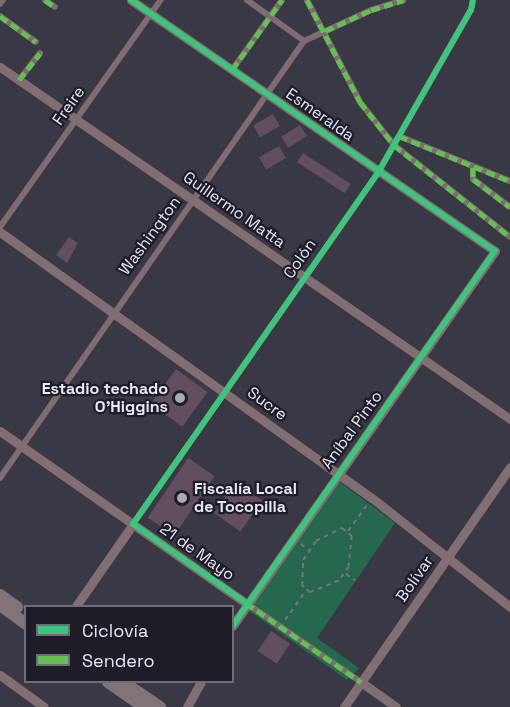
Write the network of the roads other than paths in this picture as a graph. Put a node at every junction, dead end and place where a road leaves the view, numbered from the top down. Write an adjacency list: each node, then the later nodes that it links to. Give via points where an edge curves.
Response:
1 (3, 0): 10 (street)
2 (45, 0): 11 (street)
3 (131, 0): 12 (street, Esmeralda)
4 (161, 0): 12 (street, Freire)
5 (247, 0): 14 (street)
6 (282, 0): 14 (street)
7 (307, 0): 15 (street)
8 (404, 0): 15 (street, Washington)
9 (473, 0): 24 (street, Colón, via 471,10)
10 (0, 4)
11 (55, 8)
12 (151, 14): 20 (street, Esmeralda); 23 (street, Freire)
13 (0, 16): 17 (street)
14 (270, 16): 16 (street); 20 (street)
15 (325, 31): 16 (street, Washington); 25 (street, via 360,102)
16 (304, 41): 22 (street, Washington)
17 (36, 42)
18 (40, 53): 21 (street)
19 (0, 67): 21 (street, Guillermo Matta)
20 (232, 70): 22 (street, Esmeralda)
21 (19, 80): 23 (street, Guillermo Matta)
22 (267, 94): 29 (street, Esmeralda); 31 (street, Washington)
23 (76, 120): 31 (street, Guillermo Matta); 33 (street, Freire)
24 (399, 136): 25 (street, Colón); 26 (street)
25 (394, 145): 27 (street); 29 (street, Colón)
26 (416, 145): 27 (street); 28 (street)
27 (411, 157): 35 (street)
28 (472, 168): 30 (street); 32 (street, via 473,179)
29 (379, 171): 36 (street, Esmeralda); 37 (street, Colón)
30 (510, 181)
31 (193, 200): 37 (street, Guillermo Matta); 38 (street, Washington)
32 (510, 207)
33 (0, 227)
34 (0, 232): 38 (street, Sucre)
35 (510, 237)
36 (495, 251): 39 (street, Aníbal Pinto)
37 (304, 277): 39 (street, Guillermo Matta); 40 (street, Colón)
38 (113, 312): 40 (street, Sucre); 43 (street, Washington)
39 (421, 357): 41 (street, Guillermo Matta); 45 (street, Aníbal Pinto)
40 (225, 392): 45 (street, Sucre); 47 (street, Colón)
41 (510, 419)
42 (0, 431): 43 (street, 21 de Mayo)
43 (22, 447): 46 (street, Washington); 47 (street, 21 de Mayo)
44 (510, 467): 48 (street, Bolívar)
45 (338, 474): 48 (street, Sucre); 50 (street, Aníbal Pinto)
46 (0, 478)
47 (133, 524): 50 (street, 21 de Mayo); 52 (street, Colón)
48 (448, 557): 53 (street, Sucre); 58 (street, Bolívar)
49 (0, 595): 54 (highway)
50 (246, 603): 56 (street, Aníbal Pinto); 58 (street, 21 de Mayo)
51 (0, 605): 55 (highway)
52 (77, 605)
53 (510, 607)
54 (24, 612)
55 (24, 623)
56 (234, 623)
57 (0, 675): 62 (street)
58 (361, 682): 66 (street, Bolívar); 67 (street, 21 de Mayo)
59 (111, 683): 63 (highway)
60 (126, 683): 64 (highway)
61 (200, 683): 65 (street)
62 (44, 707)
63 (144, 707)
64 (160, 707)
65 (187, 707)
66 (344, 707)
67 (396, 707)

